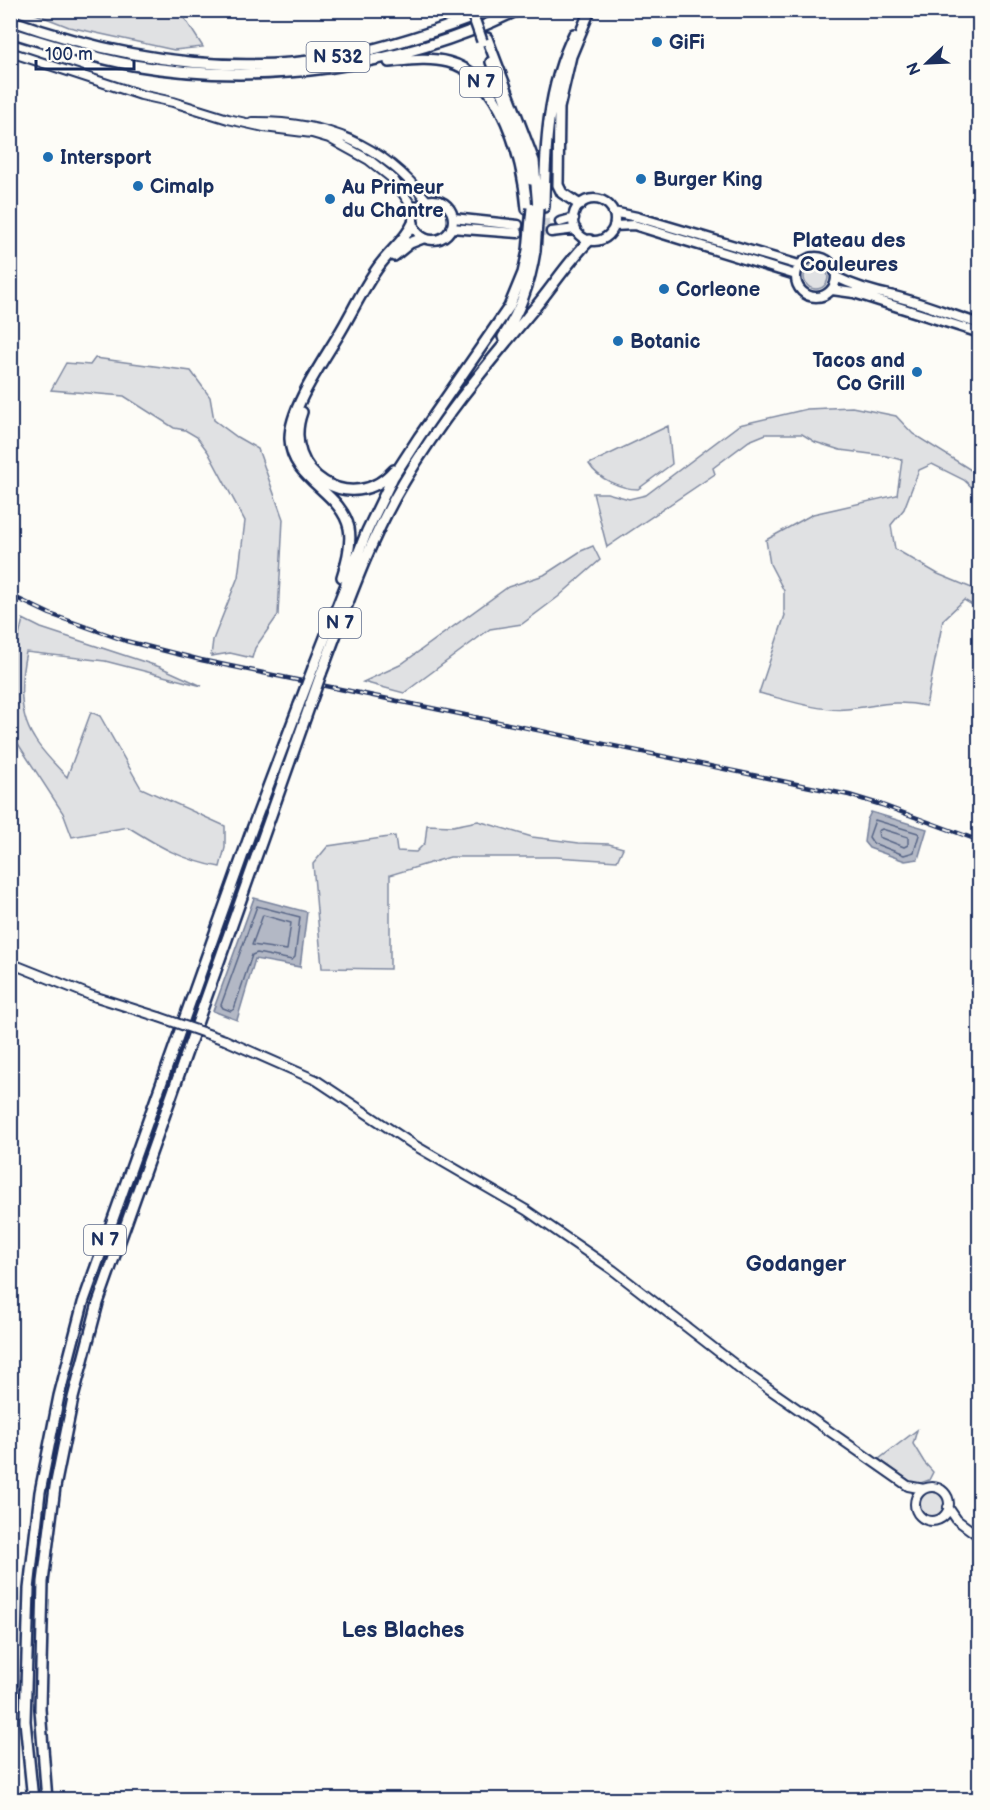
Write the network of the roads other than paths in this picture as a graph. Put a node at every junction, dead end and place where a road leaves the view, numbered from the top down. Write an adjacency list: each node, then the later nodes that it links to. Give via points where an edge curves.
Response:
1 (471, 10): 10 (highway, N 7, bridge)
2 (476, 10): 10 (highway, N 7)
3 (481, 10): 8 (highway)
4 (492, 10): 8 (highway, N 532)
5 (518, 10): 12 (highway, N 532, via 435,44)
6 (588, 14): 15 (highway, N 7, via 565,77 557,143 559,189); 16 (highway, N 7, via 566,51 553,96)
7 (10, 20): 8 (highway, N 532, via 119,51 227,64 342,56)
8 (447, 28)
9 (10, 32): 12 (highway, N 532, via 100,58 177,71 260,74)
10 (485, 40): 16 (highway, N 7, via 524,150)
11 (10, 52): 13 (main road, via 47,60)
12 (350, 65): 16 (highway, N 7, via 425,58 460,66 479,79 496,102)
13 (242, 122): 14 (main road, via 305,125 344,136 390,162); 17 (main road, via 312,134 342,144 393,179)
14 (427, 201): 17 (main road); 19 (main road, via 440,201)
15 (580, 205): 18 (main road, via 597,200); 20 (main road)
16 (535, 208): 29 (highway, N 7, bridge)
17 (415, 211): 22 (main road)
18 (613, 212): 23 (main road); 30 (main road)
19 (453, 218): 24 (main road); 24 (main road, via 518,229)
20 (573, 218): 21 (main road); 25 (main road)
21 (560, 222)
22 (413, 223): 27 (main road); 38 (highway, N 7, via 371,278 300,402 291,426 291,448 299,468 334,502 349,526 347,561)
23 (614, 226): 28 (main road, via 605,238); 31 (main road, via 634,225)
24 (451, 228): 27 (main road, via 438,240)
25 (576, 229): 26 (main road); 28 (main road)
26 (551, 232)
27 (423, 238): 37 (highway, via 402,248 382,272 307,402 297,437 302,458 313,473 331,486 351,490 370,487 387,477)
28 (590, 240): 36 (highway)
29 (534, 251): 36 (highway, N 7, via 526,292 513,322); 37 (highway, N 7, via 509,307)
30 (799, 265): 31 (main road); 32 (main road, via 813,257 824,258 832,264)
31 (796, 276): 33 (main road, via 799,289 808,296 824,296)
32 (836, 277): 33 (main road); 34 (main road)
33 (832, 290): 35 (main road, via 854,293)
34 (980, 324)
35 (980, 333)
36 (480, 371): 39 (highway, N 7, via 433,434 385,516)
37 (419, 437): 38 (highway, N 7, via 393,477)
38 (328, 626): 39 (highway, N 7)
39 (317, 671): 48 (highway, N 7, bridge, via 252,829 83,1303 59,1396 40,1492 29,1589 25,1721); 49 (highway, N 7, bridge, via 310,705 98,1303 73,1398 54,1487 42,1582 40,1709)
40 (10, 963): 41 (main road, bridge, via 90,995 225,1040 316,1080 414,1145 526,1210 742,1370)
41 (908, 1486): 42 (main road); 43 (main road)
42 (924, 1489): 43 (main road); 44 (main road, via 942,1490 948,1498)
43 (916, 1500): 45 (main road, via 917,1511 923,1518)
44 (948, 1508): 45 (main road); 46 (main road)
45 (942, 1517): 46 (main road)
46 (957, 1520): 47 (main road)
47 (980, 1537)
48 (33, 1800)
49 (47, 1800)

